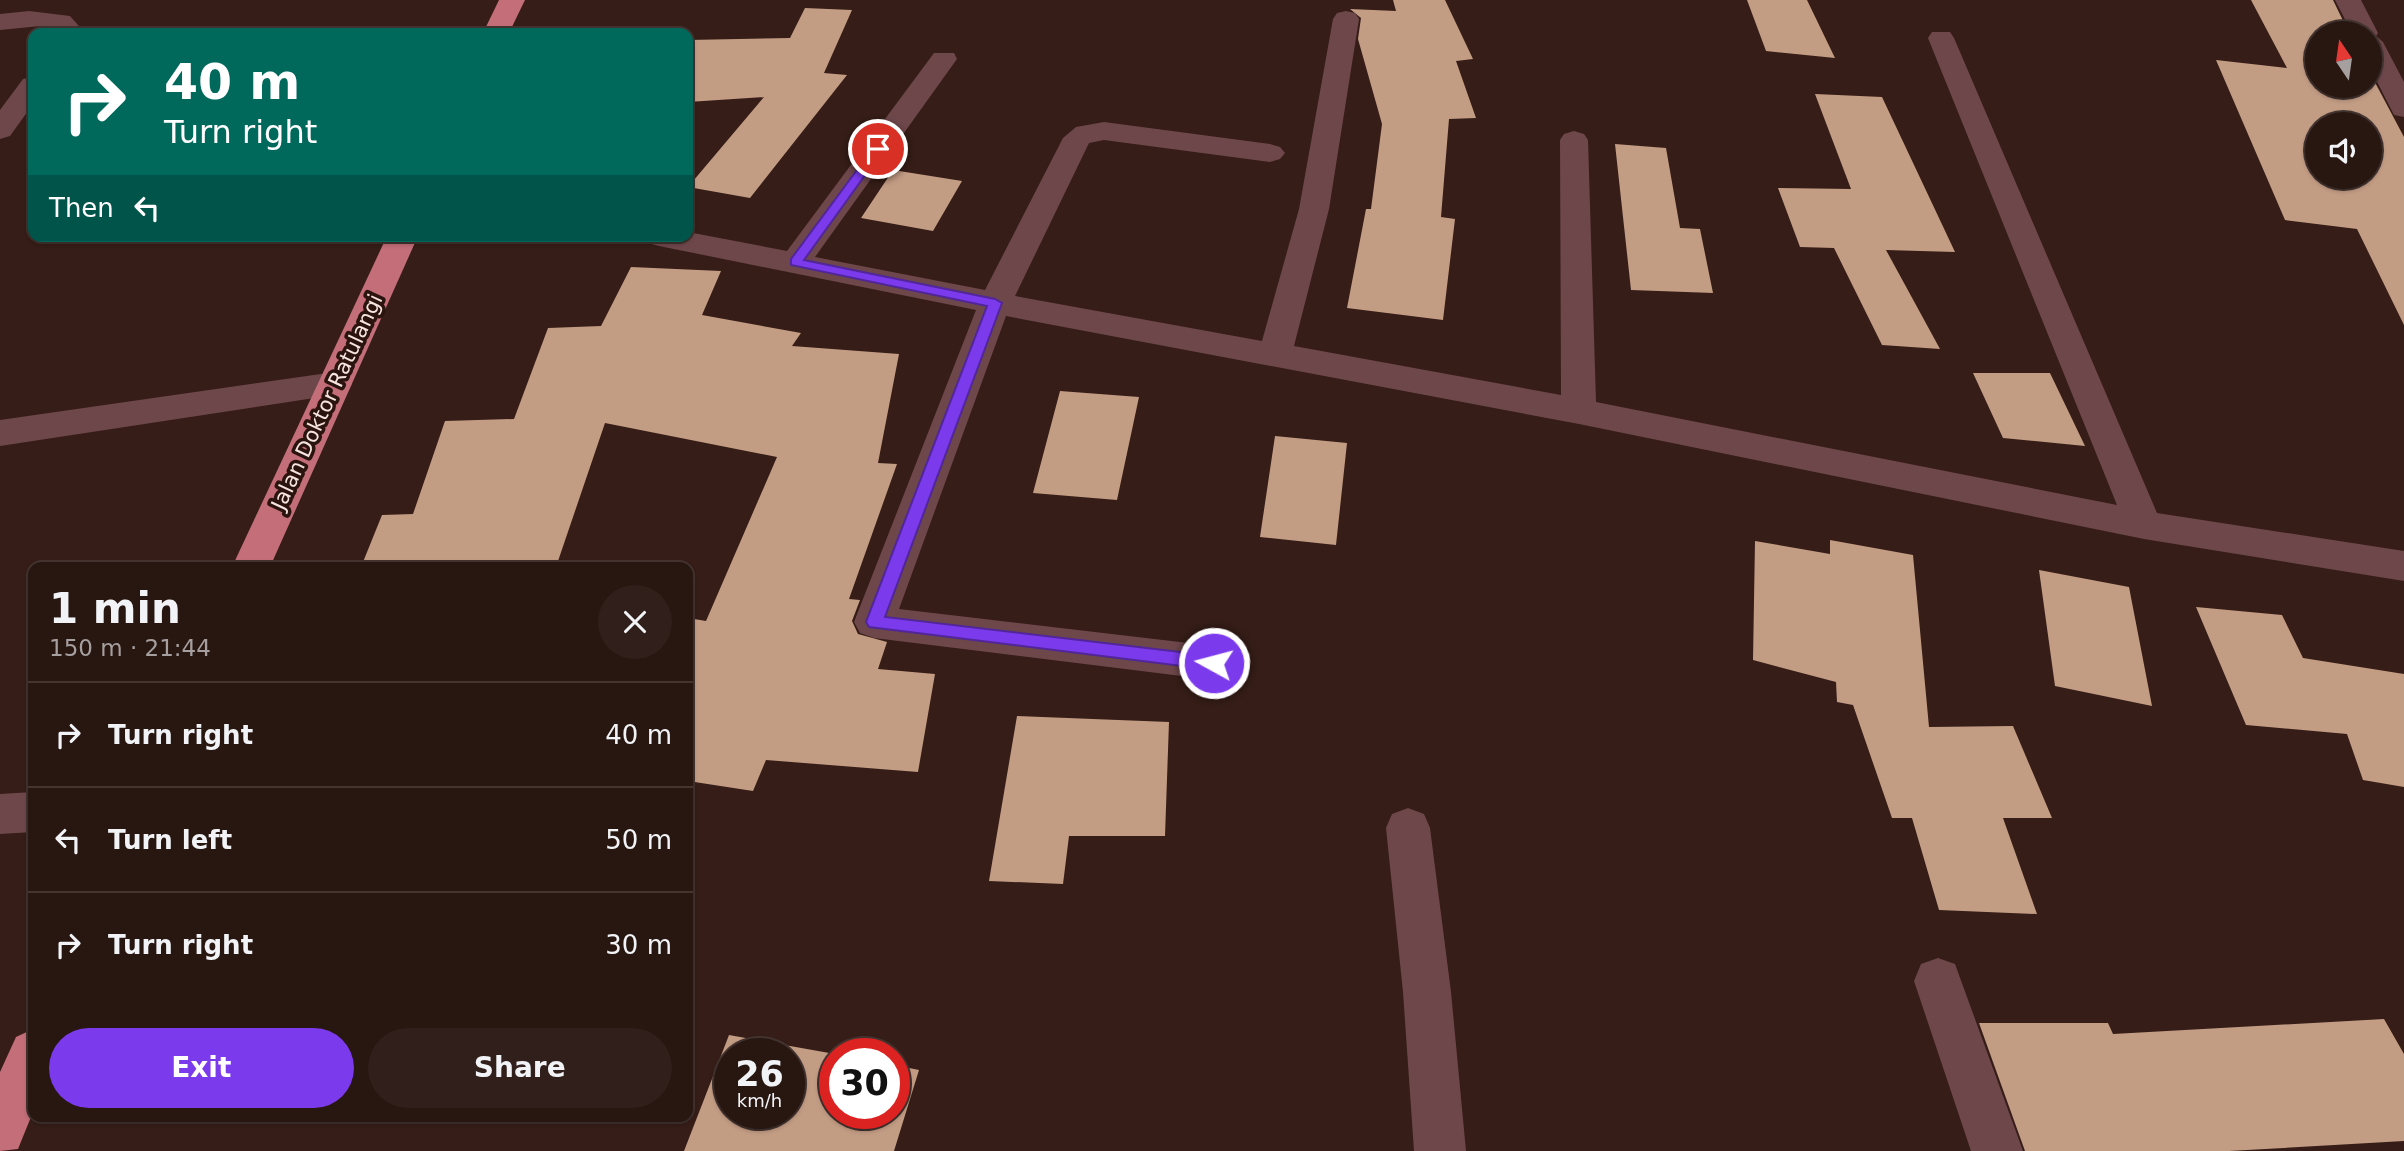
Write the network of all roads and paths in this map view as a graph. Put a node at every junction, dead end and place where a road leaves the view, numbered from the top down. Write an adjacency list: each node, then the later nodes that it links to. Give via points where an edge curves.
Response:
1 (512, 0): 7 (highway)
2 (2348, 0): 5 (street)
3 (66, 17): 6 (street)
4 (1346, 19): 20 (street, via 1314,209)
5 (2359, 21)
6 (0, 22)
7 (498, 28)
8 (1941, 38): 24 (street)
9 (944, 59): 18 (street)
10 (2382, 66): 12 (street)
11 (28, 92): 13 (street)
12 (2404, 109)
13 (0, 130)
14 (1574, 140): 22 (street)
15 (1270, 153): 19 (street, via 1104,131 1086,133 1077,138)
16 (400, 242): 21 (highway, Jalan Doktor Ratulangi)
17 (690, 242): 18 (street)
18 (795, 262): 19 (street)
19 (995, 303): 20 (street); 27 (street, via 874,622)
20 (1275, 354): 22 (street)
21 (335, 384): 23 (street); 25 (highway, Jalan Doktor Ratulangi)
22 (1579, 411): 24 (street)
23 (0, 433)
24 (2144, 525): 26 (street)
25 (253, 562)
26 (2404, 566)
27 (1214, 663)
28 (28, 812): 29 (street)
29 (0, 814)
30 (1408, 828): 34 (street)
31 (1938, 981): 35 (street)
32 (28, 1066): 33 (highway)
33 (0, 1131)
34 (1440, 1151)
35 (1997, 1151)

